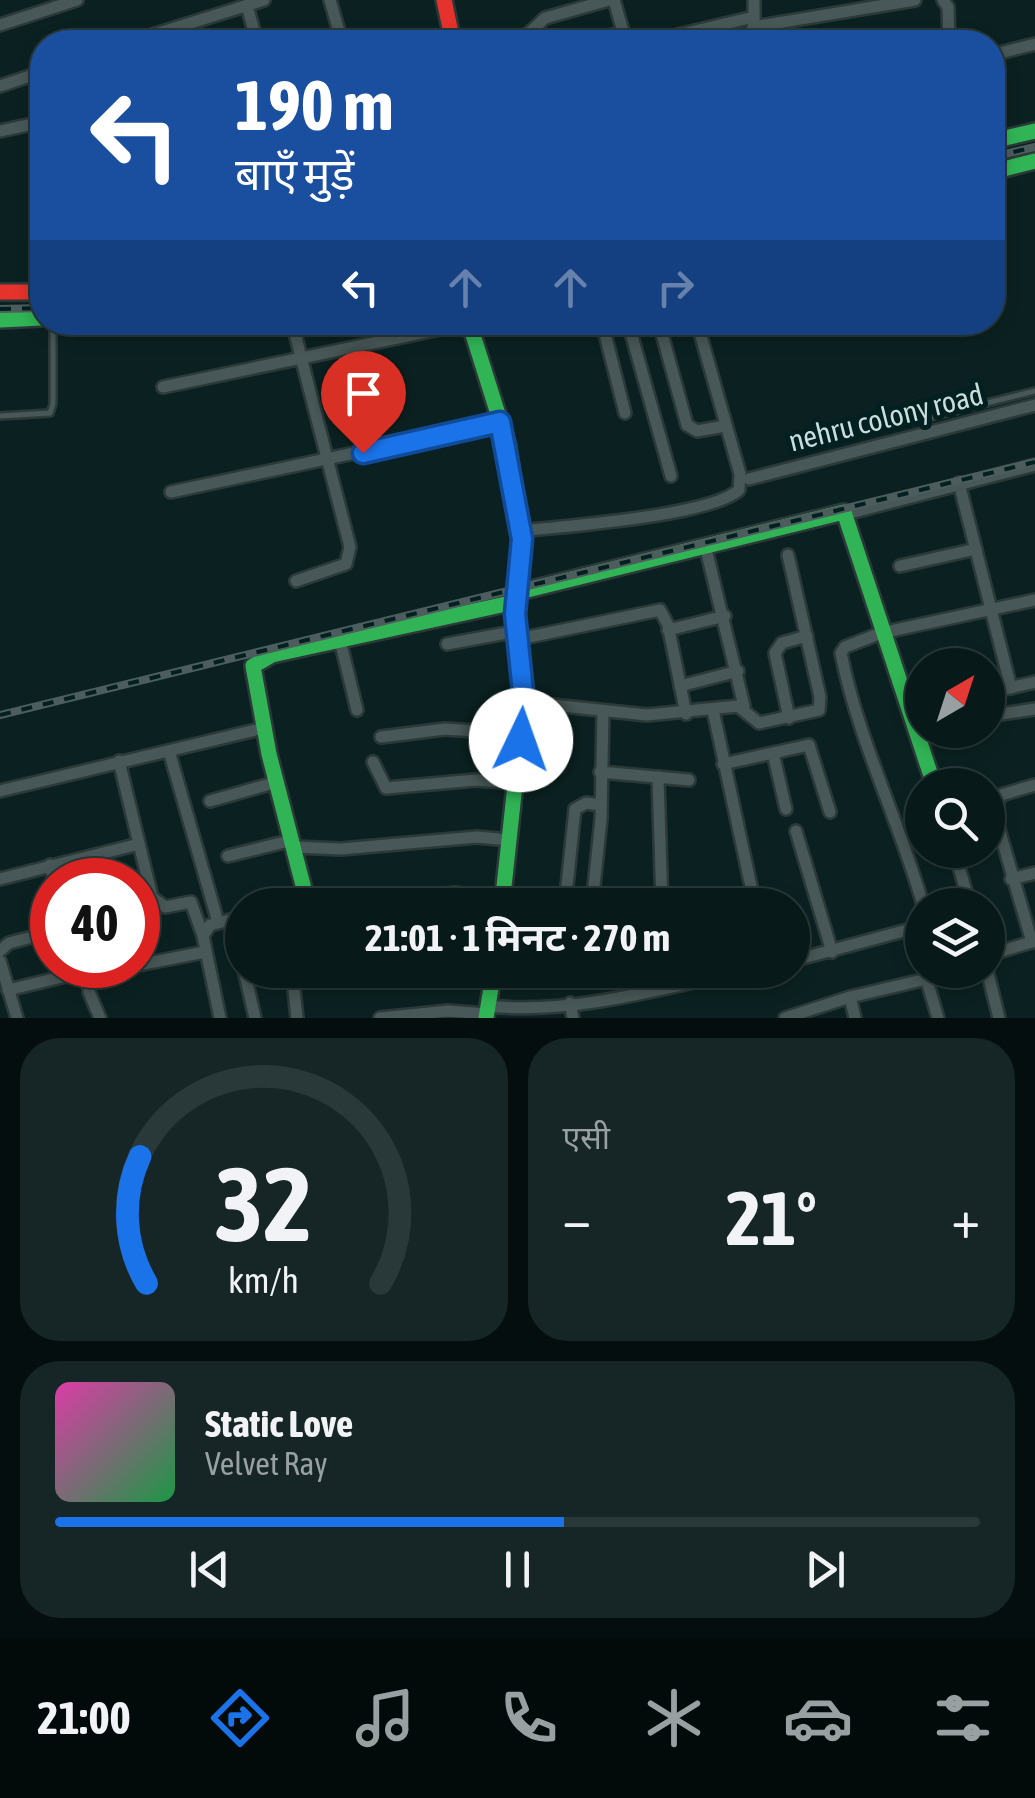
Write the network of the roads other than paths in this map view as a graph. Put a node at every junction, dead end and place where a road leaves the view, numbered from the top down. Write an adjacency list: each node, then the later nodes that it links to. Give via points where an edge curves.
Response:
1 (77, 0): 13 (street)
2 (264, 0): 10 (street)
3 (330, 0): 16 (street)
4 (444, 0): 17 (main road)
5 (612, 0): 18 (street, via 546,18); 19 (street)
6 (754, 0): 12 (street)
7 (819, 0): 11 (street)
8 (915, 0): 11 (street)
9 (943, 0): 22 (street)
10 (246, 6): 14 (street); 15 (street)
11 (821, 16): 12 (street)
12 (754, 22): 20 (street); 21 (street)
13 (0, 24)
14 (169, 30)
15 (253, 30)
16 (339, 30)
17 (450, 30)
18 (540, 30)
19 (621, 30)
20 (712, 30)
21 (754, 30)
22 (949, 30)
23 (1035, 44): 24 (street)
24 (1005, 51)
25 (30, 76): 26 (street)
26 (0, 86)
27 (30, 125): 29 (street)
28 (1035, 131): 30 (main road)
29 (0, 132)
30 (1005, 138)
31 (1035, 160): 32 (main road)
32 (1005, 168)
33 (0, 292): 34 (main road)
34 (30, 292)
35 (30, 319): 36 (main road)
36 (0, 320)
37 (53, 335): 50 (lane, via 50,412)
38 (296, 335): 45 (street)
39 (409, 335): 45 (street)
40 (473, 335): 51 (main road)
41 (605, 335): 49 (street)
42 (632, 335): 56 (street)
43 (662, 335): 53 (street, via 687,424 697,432)
44 (700, 335): 53 (street)
45 (302, 358): 46 (street); 54 (street)
46 (163, 386)
47 (1035, 391): 52 (lane)
48 (1035, 405): 57 (street, nehru colony road)
49 (625, 413)
50 (0, 416)
51 (500, 422): 54 (street); 61 (main road)
52 (911, 422)
53 (724, 426): 61 (street, via 740,474 734,495 644,516)
54 (328, 461): 59 (street); 66 (street, via 350,558 337,570)
55 (1035, 465): 58 (street)
56 (671, 476)
57 (749, 479)
58 (959, 484): 60 (street); 63 (street)
59 (171, 492)
60 (846, 514): 62 (main road); 72 (main road)
61 (521, 531): 67 (main road)
62 (704, 545): 67 (main road); 70 (street)
63 (976, 548): 65 (street); 69 (street)
64 (788, 554): 74 (street)
65 (900, 566)
66 (296, 580)
67 (515, 598): 73 (main road); 75 (main road)
68 (1035, 600): 69 (street)
69 (992, 610): 72 (street); 80 (street)
70 (725, 616): 71 (street); 77 (street)
71 (668, 630): 73 (street, via 664,615 654,610); 79 (street)
72 (881, 633): 82 (main road); 128 (street, via 842,653)
73 (518, 635): 76 (street); 83 (main road)
74 (806, 636): 91 (street, via 782,643 775,653); 91 (street, via 820,705)
75 (340, 640): 86 (street); 92 (main road, via 272,655 254,666)
76 (446, 644)
77 (738, 672): 79 (street); 84 (street)
78 (1035, 682): 80 (street)
79 (680, 686): 90 (street)
80 (1011, 688): 81 (street)
81 (1005, 689)
82 (905, 690)
83 (524, 702): 88 (street); 93 (main road)
84 (744, 706): 87 (street); 91 (street, via 754,722)
85 (1035, 709): 89 (street)
86 (357, 710)
87 (713, 710): 90 (street); 99 (street)
88 (603, 711): 90 (street); 100 (street)
89 (1005, 713)
90 (686, 714)
91 (790, 718)
92 (264, 728): 95 (street); 103 (main road)
93 (521, 734): 94 (street, via 445,729); 104 (main road)
94 (381, 737)
95 (169, 751): 97 (street); 131 (street)
96 (773, 753): 99 (street); 109 (street); 110 (street, via 814,749)
97 (119, 762): 106 (street); 114 (street)
98 (373, 762): 104 (street, via 386,788)
99 (723, 764): 127 (street)
100 (600, 772): 101 (street); 108 (street)
101 (658, 778): 102 (street); 126 (street)
102 (689, 780)
103 (277, 782): 107 (street); 113 (main road)
104 (515, 783): 112 (main road)
105 (1035, 785): 121 (street, via 1011,790 996,802)
106 (0, 791)
107 (210, 801)
108 (601, 805): 124 (street, via 575,810); 125 (street)
109 (786, 809)
110 (830, 812)
111 (796, 831): 139 (street)
112 (509, 840): 113 (street, via 341,849); 123 (main road)
113 (294, 843): 115 (street); 122 (main road)
114 (139, 844): 116 (street); 117 (street)
115 (228, 856)
116 (80, 858)
117 (143, 858)
118 (30, 871): 120 (street)
119 (1035, 873): 121 (street)
120 (0, 879)
121 (1011, 879): 135 (street)
122 (304, 888)
123 (504, 888)
124 (567, 888)
125 (594, 888)
126 (661, 888)
127 (751, 888)
128 (918, 888)
129 (160, 904): 133 (street, via 191,902)
130 (225, 921): 131 (street)
131 (218, 922): 133 (street)
132 (905, 931): 139 (street)
133 (203, 936): 138 (street)
134 (30, 938): 137 (street)
135 (1033, 942): 136 (street)
136 (1005, 948)
137 (0, 951)
138 (205, 952): 142 (street); 158 (street)
139 (832, 952): 140 (street)
140 (810, 957)
141 (0, 961): 151 (street)
142 (160, 961)
143 (30, 985): 151 (street)
144 (905, 986): 152 (street)
145 (91, 988): 157 (street)
146 (248, 988): 159 (street)
147 (294, 988): 160 (street)
148 (660, 988): 153 (street)
149 (929, 988): 165 (street)
150 (992, 988): 166 (street)
151 (8, 990): 156 (street)
152 (850, 997): 163 (street); 164 (street)
153 (570, 1003): 155 (street); 162 (street)
154 (487, 1012): 155 (street); 161 (street)
155 (535, 1013)
156 (13, 1017)
157 (100, 1018)
158 (218, 1018)
159 (255, 1018)
160 (297, 1018)
161 (380, 1018)
162 (574, 1018)
163 (785, 1018)
164 (855, 1018)
165 (938, 1018)
166 (999, 1018)

